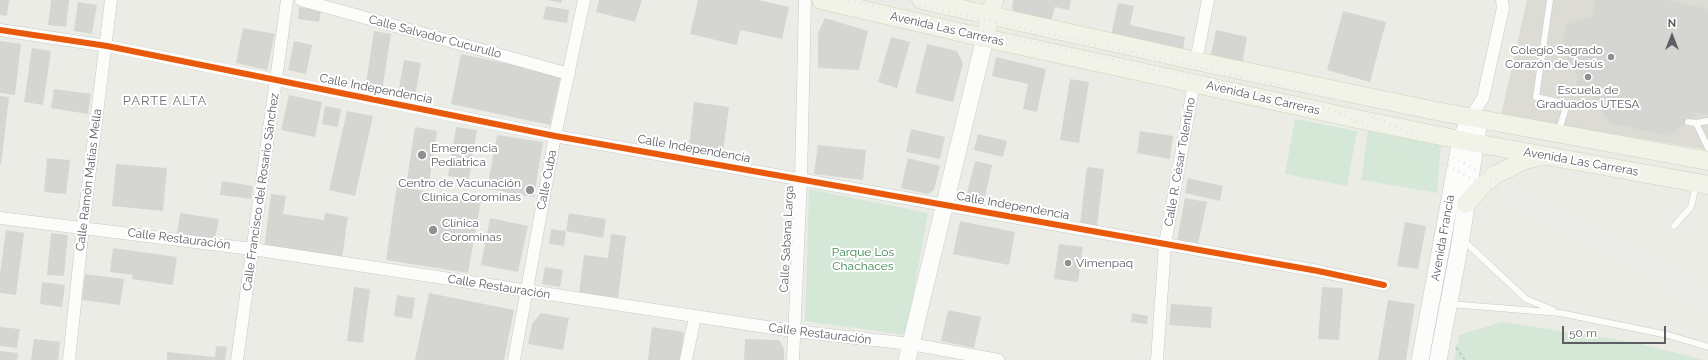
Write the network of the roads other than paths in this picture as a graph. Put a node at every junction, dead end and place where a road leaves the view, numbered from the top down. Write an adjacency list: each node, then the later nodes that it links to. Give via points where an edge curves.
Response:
1 (112, 0): 14 (street, Calle Ramón Matías Mella)
2 (287, 0): 17 (street, Calle Francisco del Rosario Sánchez)
3 (301, 0): 16 (street, Calle Salvador Cucurullo)
4 (584, 0): 16 (street, Calle Cuba)
5 (805, 0): 31 (street, Calle Sabana Larga)
6 (821, 0): 13 (main road, Avenida Las Carreras)
7 (921, 0): 11 (main road, Avenida Las Carreras)
8 (1208, 0): 15 (street)
9 (1502, 0): 21 (street, via 1503,8 1483,98)
10 (1550, 0): 19 (lane, via 1536,97)
11 (992, 8): 13 (main road); 15 (main road, Avenida Las Carreras)
12 (0, 30): 14 (street, Calle Independencia)
13 (985, 38): 18 (main road, Avenida Las Carreras); 34 (main road)
14 (107, 46): 17 (street, Calle Independencia); 37 (street, Calle Ramón Matías Mella)
15 (1196, 61): 21 (main road, Avenida Las Carreras)
16 (569, 74): 26 (street, Calle Cuba)
17 (277, 80): 26 (street, Calle Independencia); 40 (street, Calle Francisco del Rosario Sánchez)
18 (1194, 83): 27 (main road, Avenida Las Carreras); 39 (street, Calle R. César Tolentino)
19 (1567, 104): 20 (lane); 25 (lane)
20 (1600, 107)
21 (1474, 119): 25 (main road, Avenida Las Carreras); 27 (main road, Avenida Francia)
22 (1708, 121): 24 (lane)
23 (1688, 122): 24 (lane)
24 (1696, 123): 28 (lane)
25 (1557, 134): 30 (main road, Avenida Las Carreras)
26 (555, 136): 31 (street, Calle Independencia); 42 (street, Calle Cuba)
27 (1468, 141): 29 (main road, Avenida Las Carreras); 33 (main road, Avenida Francia); 43 (main road, Avenida Francia)
28 (1708, 148)
29 (1544, 156): 32 (main road, Avenida Las Carreras); 33 (main road, via 1525,160 1495,175)
30 (1708, 161)
31 (800, 179): 34 (street, Calle Independencia); 46 (street, Calle Sabana Larga)
32 (1702, 184): 36 (lane, via 1691,207)
33 (1466, 204): 38 (main road, Avenida Francia)
34 (945, 205): 39 (street, Calle Independencia); 48 (main road)
35 (0, 218): 37 (street, Calle Restauración)
36 (1674, 226)
37 (83, 227): 40 (street, Calle Restauración); 49 (street, Calle Ramón Matías Mella)
38 (1461, 238): 43 (main road, Avenida Francia); 44 (lane, via 1526,299)
39 (1165, 244): 41 (street, Calle Independencia); 55 (street, Calle R. César Tolentino)
40 (252, 249): 42 (street, Calle Restauración); 50 (street, Calle Francisco del Rosario Sánchez)
41 (1384, 285)
42 (526, 292): 45 (street, Calle Restauración); 51 (street, Calle Cuba)
43 (1440, 303): 44 (lane); 56 (main road, Avenida Francia); 57 (main road, Avenida Francia)
44 (1560, 313): 47 (lane, via 1668,335)
45 (695, 317): 46 (street, Calle Restauración); 52 (street)
46 (793, 331): 48 (street, Calle Restauración); 53 (street, Calle Sabana Larga)
47 (1708, 347)
48 (909, 352): 54 (street, Calle Restauración)
49 (69, 360)
50 (237, 360)
51 (514, 360)
52 (686, 360)
53 (793, 360)
54 (998, 360)
55 (1157, 360)
56 (1420, 360)
57 (1438, 360)

